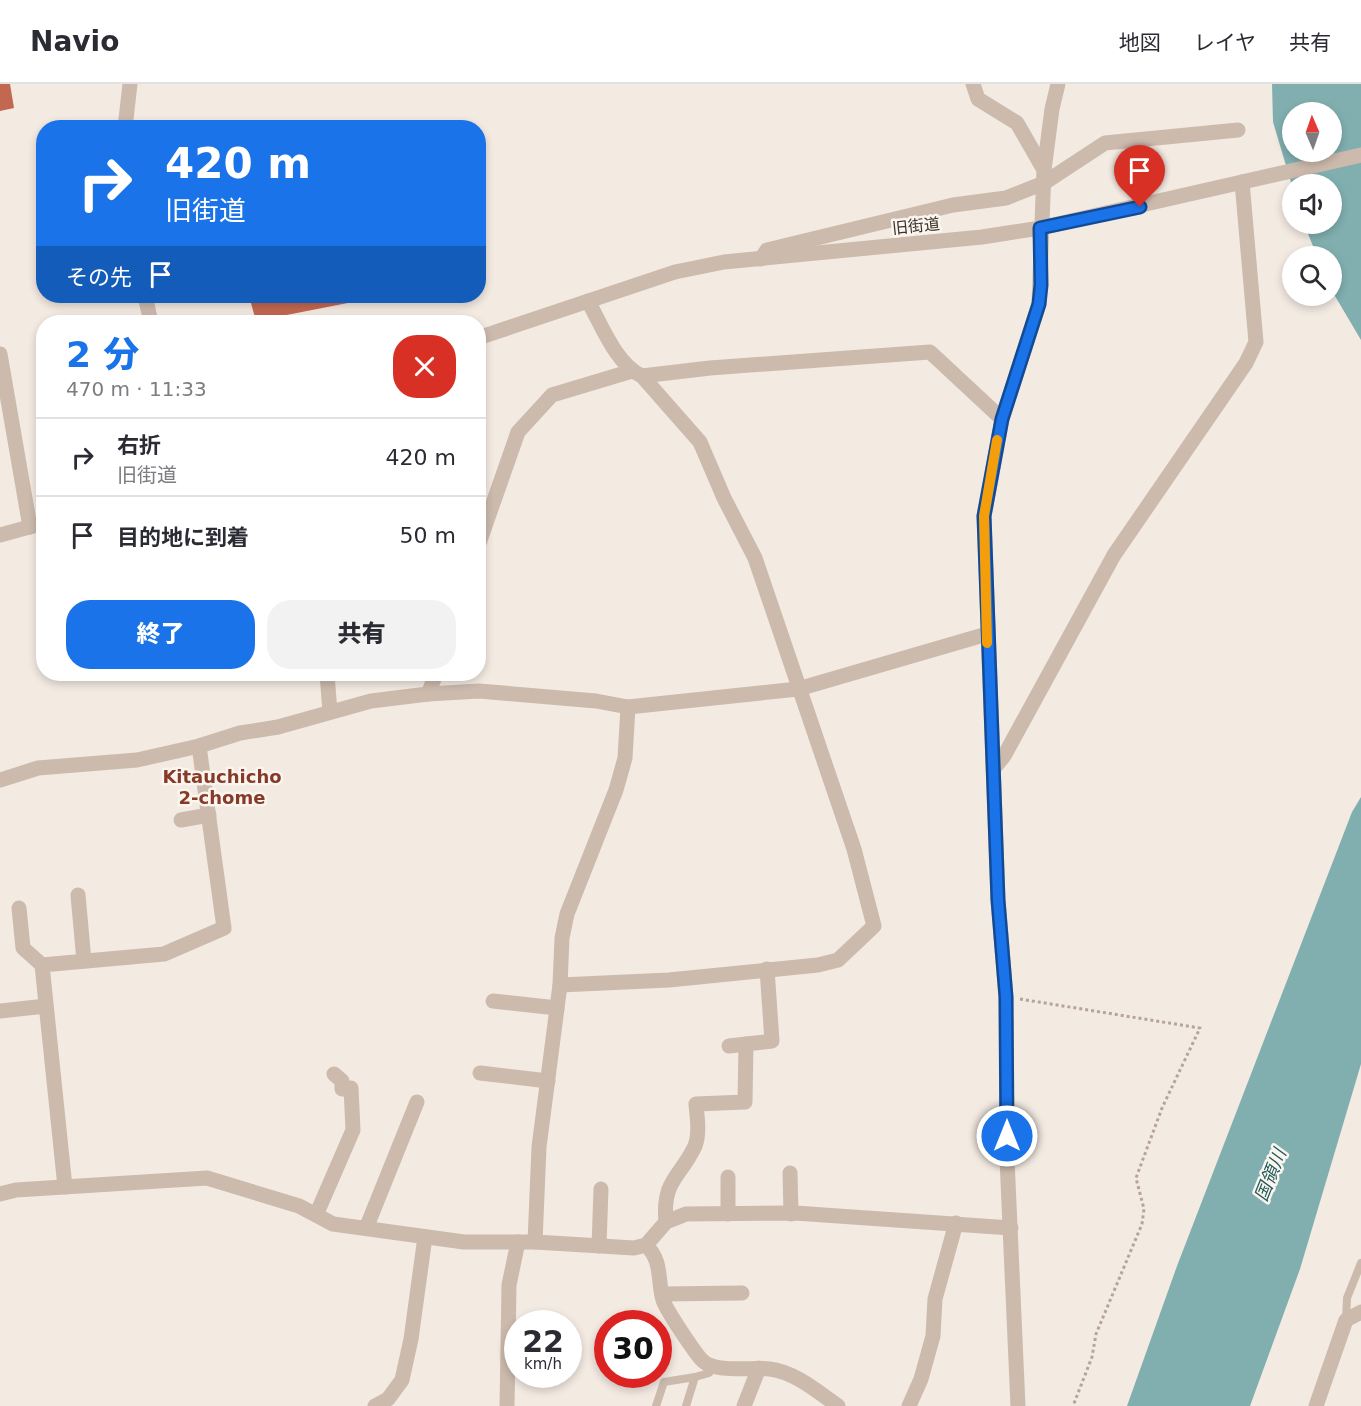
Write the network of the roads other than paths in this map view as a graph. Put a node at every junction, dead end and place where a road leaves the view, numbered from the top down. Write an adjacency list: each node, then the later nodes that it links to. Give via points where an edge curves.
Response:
1 (130, 84): 4 (street)
2 (973, 84): 7 (street, via 978,99 1017,123)
3 (1059, 84): 7 (street)
4 (126, 120)
5 (1238, 130): 7 (street, via 1105,143)
6 (1361, 155): 8 (street, 旧街道)
7 (1044, 176): 9 (street); 10 (street, via 1006,198 953,206 767,250)
8 (1247, 181): 9 (street, 旧街道); 28 (street, via 1257,342 1114,555)
9 (1040, 228): 10 (street, 旧街道); 15 (street, via 1039,304)
10 (761, 259): 11 (street, 旧街道, via 675,272)
11 (588, 301): 12 (street, 旧街道); 14 (street, via 611,343)
12 (486, 335)
13 (0, 354): 16 (street)
14 (637, 374): 15 (street, via 930,352); 17 (street, via 552,395 519,432); 23 (street, via 700,442 755,558)
15 (1002, 419): 20 (street, via 984,516)
16 (36, 520)
17 (486, 524)
18 (36, 525): 19 (street)
19 (0, 535)
20 (987, 634): 23 (street); 28 (street)
21 (328, 681): 26 (street)
22 (433, 681): 24 (street)
23 (798, 689): 25 (street); 36 (street, via 854,849 874,926 838,960)
24 (428, 694): 25 (street, via 479,691); 26 (street, via 371,701)
25 (628, 707): 37 (street, via 625,758 619,779 567,914)
26 (330, 712): 27 (street)
27 (199, 746): 29 (street, via 137,760 38,768); 30 (street)
28 (995, 767): 59 (street, via 998,900 1006,997)
29 (0, 780)
30 (209, 815): 31 (street); 34 (street, via 224,928 164,954)
31 (181, 820)
32 (78, 895): 34 (street)
33 (19, 908): 35 (street, via 23,948)
34 (84, 961): 35 (street)
35 (42, 966): 39 (street)
36 (767, 969): 37 (street, via 669,980); 42 (street, via 772,1041)
37 (560, 985): 40 (street)
38 (493, 1001): 40 (street)
39 (46, 1006): 41 (street); 50 (street)
40 (557, 1008): 46 (street)
41 (0, 1011)
42 (746, 1044): 43 (street); 56 (street, via 745,1102 696,1104 695,1145 669,1185 664,1203)
43 (729, 1046)
44 (480, 1073): 46 (street)
45 (334, 1074): 53 (street, via 342,1082 342,1089 351,1088 353,1130)
46 (548, 1081): 62 (street, via 539,1147)
47 (417, 1102): 58 (street)
48 (790, 1173): 55 (street)
49 (728, 1177): 54 (street)
50 (65, 1186): 52 (street); 53 (street, via 207,1178)
51 (601, 1189): 64 (street)
52 (0, 1194)
53 (317, 1214): 58 (street, via 333,1224)
54 (728, 1214): 55 (street); 56 (street, via 686,1214)
55 (791, 1214): 57 (street)
56 (666, 1222): 63 (street)
57 (956, 1223): 59 (street); 79 (street, via 935,1299 933,1336)
58 (367, 1226): 60 (street)
59 (1011, 1228): 80 (street)
60 (425, 1237): 61 (street); 73 (street, via 402,1380 388,1399)
61 (518, 1242): 62 (street); 74 (street, via 509,1285)
62 (535, 1242): 64 (street)
63 (646, 1245): 64 (street); 67 (street, via 660,1266)
64 (599, 1246)
65 (1361, 1263): 69 (lane, via 1347,1298)
66 (742, 1293): 67 (street)
67 (662, 1294): 70 (street, via 667,1312 703,1362)
68 (1361, 1312): 69 (street)
69 (1346, 1320): 81 (street)
70 (713, 1368): 71 (street); 72 (lane)
71 (759, 1368): 77 (street); 78 (street, via 799,1379)
72 (695, 1377): 75 (lane, via 664,1382); 76 (lane)
73 (375, 1406)
74 (507, 1406)
75 (656, 1406)
76 (686, 1406)
77 (744, 1406)
78 (838, 1406)
79 (909, 1406)
80 (1018, 1406)
81 (1316, 1406)

